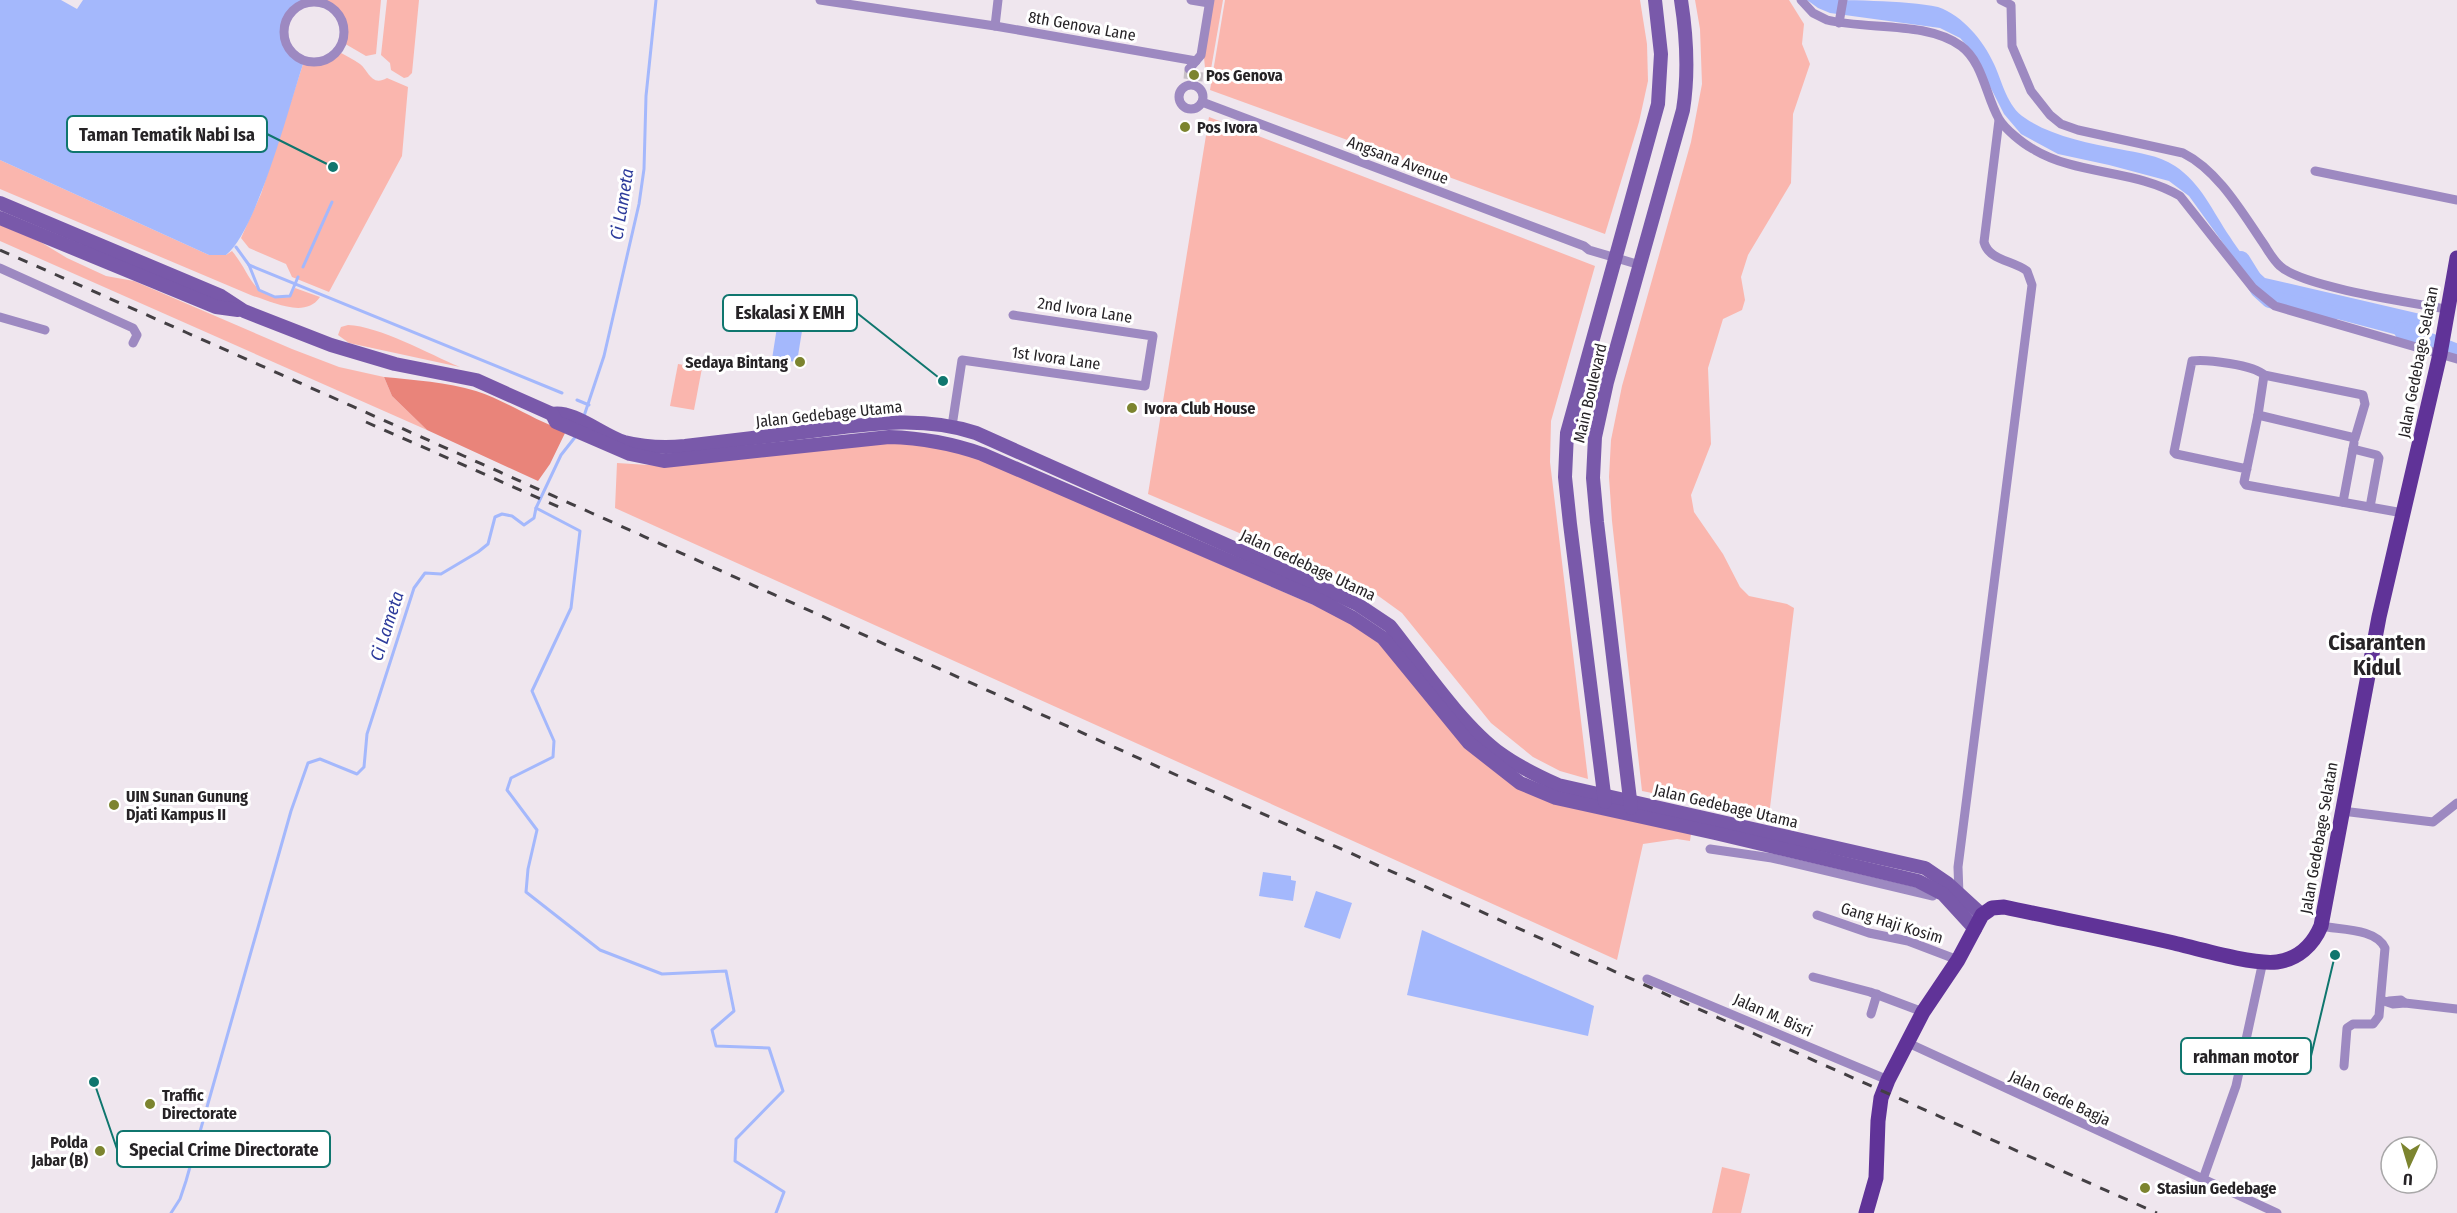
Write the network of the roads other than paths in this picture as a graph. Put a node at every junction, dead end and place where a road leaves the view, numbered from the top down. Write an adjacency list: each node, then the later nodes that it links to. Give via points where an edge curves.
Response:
1 (820, 0): 11 (street, 8th Genova Lane)
2 (998, 0): 11 (street)
3 (1191, 0): 9 (street)
4 (1654, 0): 20 (street, Main Boulevard, via 1660,54 1658,104)
5 (1681, 0): 22 (street, Main Boulevard, via 1688,59 1686,92 1677,138)
6 (1802, 0): 10 (street, via 1813,13)
7 (1843, 0): 10 (street)
8 (2001, 0): 25 (street, via 2012,5 2012,46 2031,91 2061,124 2183,153 2194,159 2232,198 2280,267 2294,275)
9 (1209, 2): 13 (street)
10 (1840, 19): 15 (street, via 1931,33 1963,47 1976,66)
11 (994, 26): 13 (street, 8th Genova Lane)
12 (324, 61): 12 (street, via 304,61 289,50 284,40 287,18 307,3 327,6 344,29 341,46)
13 (1194, 74): 14 (street); 14 (street, Angsana Avenue, via 1179,98 1185,107 1196,107)
14 (1202, 102): 20 (street, Angsana Avenue)
15 (2000, 120): 30 (street, via 2030,148 2046,157 2146,181 2180,196 2253,288 2275,306); 58 (street, via 1984,242 1991,254 2027,271 2032,285 1958,867)
16 (2315, 171): 17 (street)
17 (2457, 201)
18 (0, 203): 24 (street, via 221,296)
19 (0, 218): 24 (street, via 216,307)
20 (1612, 256): 22 (street, Angsana Avenue); 46 (street, Main Boulevard, via 1567,432 1565,477)
21 (2457, 258): 25 (main road, Jalan Gedebage Selatan)
22 (1640, 265): 45 (street, Main Boulevard, via 1595,437)
23 (0, 268): 29 (street, via 133,328 137,336)
24 (243, 311): 37 (street, Jalan Gedebage Utama, via 356,354 476,380 552,414 556,422 567,421 621,445 684,459)
25 (2446, 314): 30 (main road, Jalan Gedebage Selatan)
26 (1013, 315): 33 (street, 2nd Ivora Lane, via 1153,336)
27 (0, 317): 28 (street)
28 (45, 330)
29 (133, 342)
30 (2440, 352): 31 (street); 44 (main road, Jalan Gedebage Selatan)
31 (2457, 358)
32 (2264, 375): 34 (street); 36 (street, via 2363,395 2365,404); 40 (street, via 2248,367 2192,361 2173,447 2176,454)
33 (1145, 386): 35 (street, 1st Ivora Lane, via 962,360)
34 (2258, 415): 36 (street); 40 (street)
35 (952, 426): 37 (street, Jalan Gedebage Utama, via 884,423); 39 (street, Jalan Gedebage Utama)
36 (2355, 438): 38 (street)
37 (736, 447): 41 (street, Jalan Gedebage Utama, via 920,438 955,444)
38 (2353, 449): 42 (street); 43 (street, via 2379,458)
39 (1048, 466): 41 (street); 47 (street, Jalan Gedebage Utama)
40 (2247, 469): 42 (street, via 2246,485)
41 (1043, 480): 48 (street, Jalan Gedebage Utama)
42 (2343, 502): 43 (street)
43 (2370, 507): 44 (street)
44 (2403, 513): 53 (main road, Jalan Gedebage Selatan)
45 (1597, 522): 46 (street); 51 (street, Main Boulevard)
46 (1570, 524): 49 (street, Main Boulevard)
47 (1358, 604): 48 (street); 49 (street, Jalan Gedebage Utama, via 1390,626 1480,736 1501,754 1558,784)
48 (1353, 618): 52 (street, Jalan Gedebage Utama, via 1383,638 1451,723 1492,762 1520,783 1556,798)
49 (1604, 794): 51 (street, Jalan Gedebage Utama); 52 (street, Main Boulevard)
50 (2457, 803): 53 (street, via 2433,822)
51 (1631, 808): 52 (street, Jalan Gedebage Utama); 54 (street, Jalan Gedebage Utama); 56 (street, Jalan Gedebage Utama)
52 (1606, 810)
53 (2342, 811): 62 (main road, Jalan Gedebage Selatan)
54 (1836, 848): 56 (street); 58 (street, Jalan Gedebage Utama, via 1925,868)
55 (1710, 849): 57 (street)
56 (1834, 862): 57 (street, Jalan Gedebage Utama)
57 (1872, 876): 59 (street); 61 (street, Jalan Gedebage Utama, via 1918,881)
58 (1959, 895): 61 (street, Jalan Gedebage Utama)
59 (1933, 896)
60 (1817, 915): 63 (street, Gang Haji Kosim)
61 (1979, 922): 63 (main road); 64 (main road, Jalan Gedebage Selatan, via 1992,908 2004,907)
62 (2321, 926): 64 (main road, Jalan Gedebage Selatan, via 2313,942 2300,954 2278,962); 68 (street, via 2381,941 2386,952)
63 (1958, 960): 70 (main road)
64 (2263, 961): 75 (street, via 2236,1086)
65 (1813, 977): 67 (street)
66 (1647, 979): 74 (street, Jalan M. Bisri)
67 (1877, 994): 70 (street); 71 (street)
68 (2385, 1001): 69 (street); 73 (street, via 2376,1022 2353,1024 2347,1029)
69 (2457, 1010)
70 (1923, 1012): 72 (main road)
71 (1871, 1014)
72 (1906, 1042): 74 (main road); 75 (street, Jalan Gede Bagja)
73 (2344, 1066)
74 (1887, 1080): 76 (main road, via 1878,1121 1876,1178)
75 (2203, 1179): 77 (street, Jalan Gede Bagja)
76 (1866, 1213)
77 (2277, 1213)

